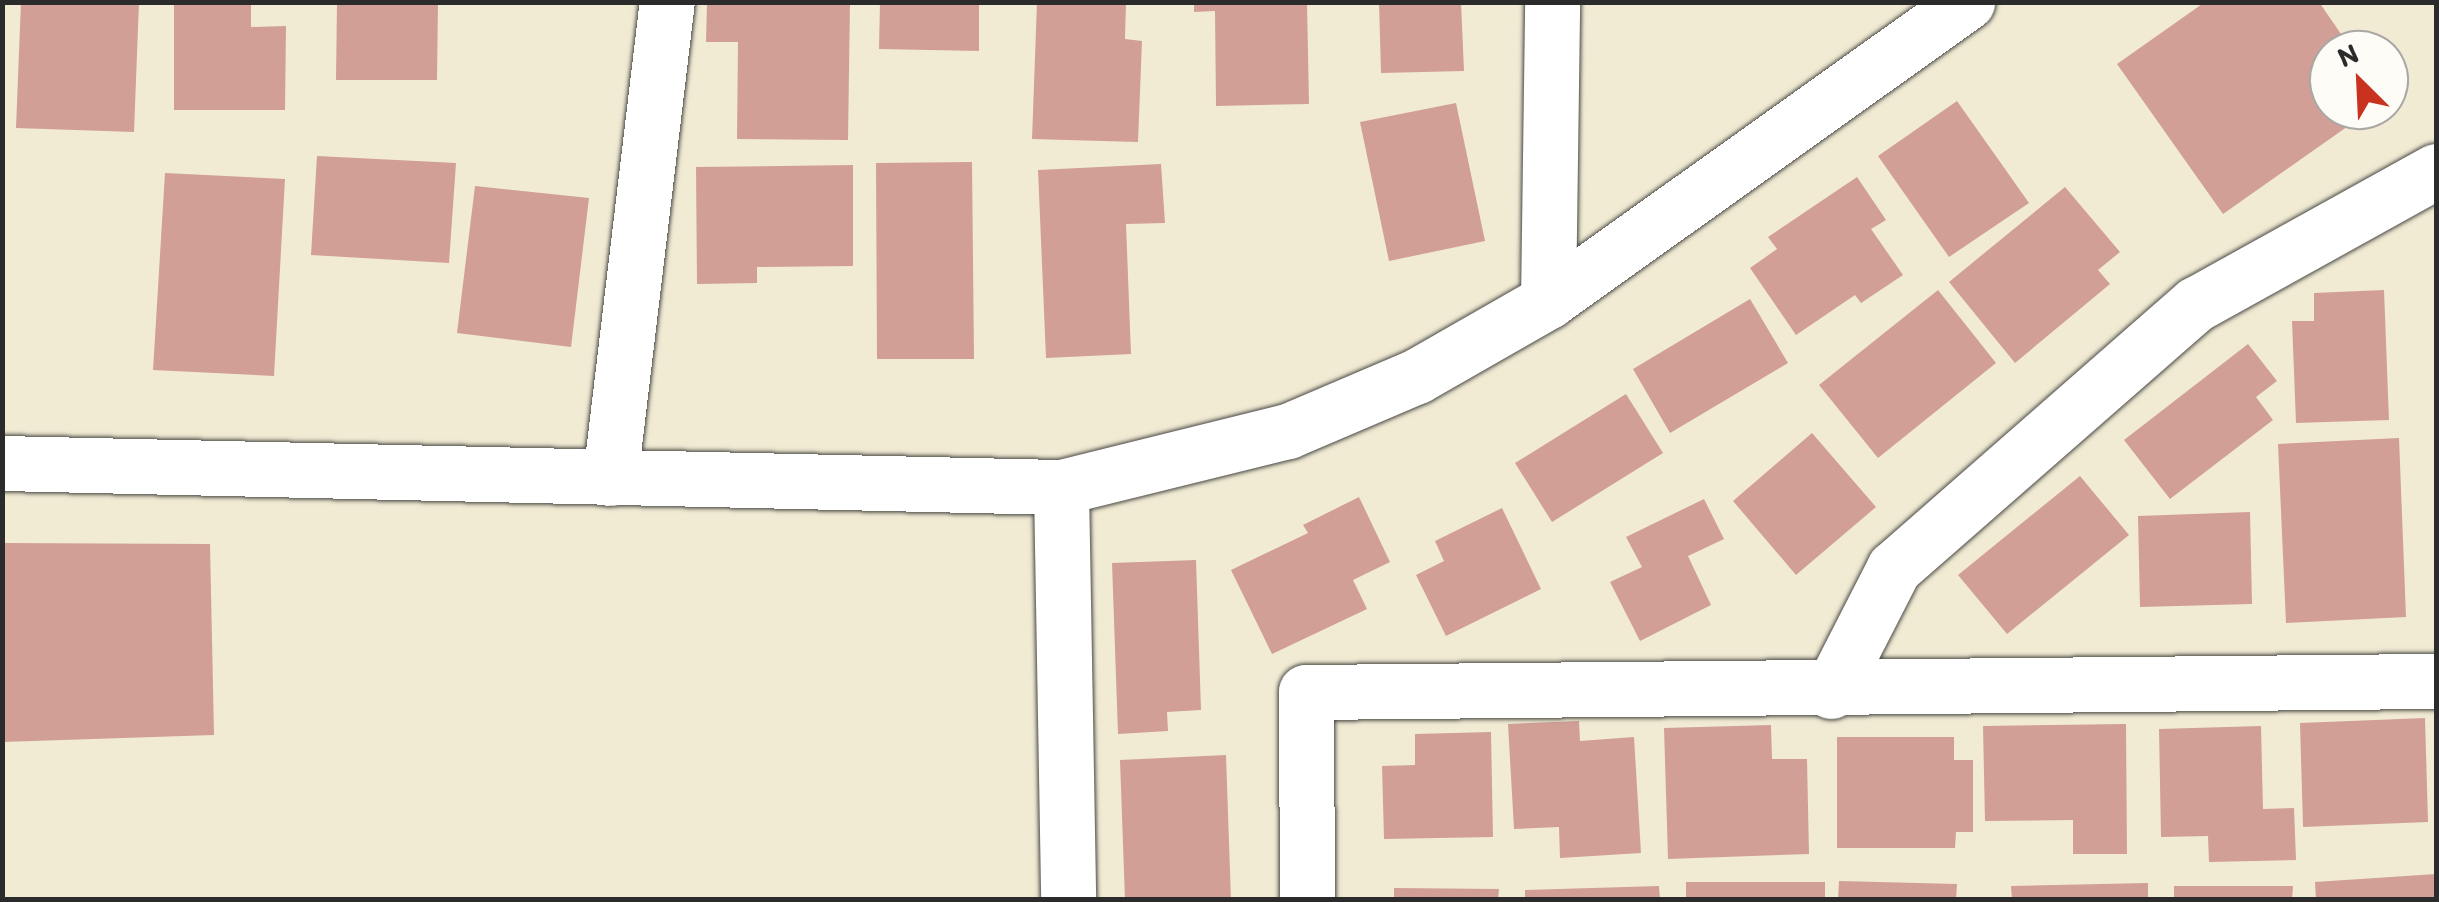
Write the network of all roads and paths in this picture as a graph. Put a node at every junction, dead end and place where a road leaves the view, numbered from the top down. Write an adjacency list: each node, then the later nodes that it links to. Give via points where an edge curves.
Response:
1 (667, 2): 7 (street)
2 (1552, 2): 5 (street)
3 (1967, 2): 5 (street)
4 (2436, 171): 10 (street, via 2196,304 1894,568)
5 (1548, 301): 8 (street, via 1416,376 1288,432)
6 (2, 463): 7 (street)
7 (610, 478): 8 (street)
8 (1062, 487): 11 (street)
9 (2436, 681): 10 (street)
10 (1831, 690): 12 (street, via 1306,692)
11 (1068, 900)
12 (1307, 900)

